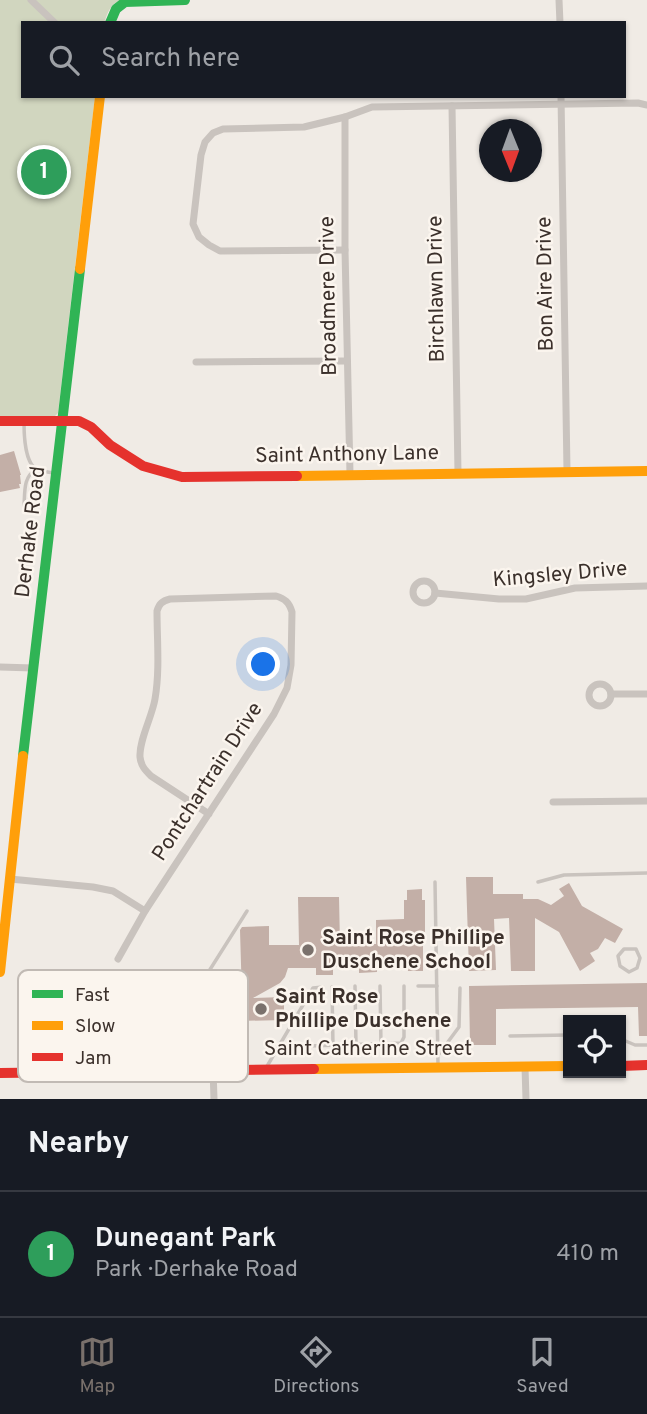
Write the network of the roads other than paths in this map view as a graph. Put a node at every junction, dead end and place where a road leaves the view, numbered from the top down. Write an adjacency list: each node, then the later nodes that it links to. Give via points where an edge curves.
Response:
1 (31, 0): 5 (street)
2 (185, 0): 4 (street)
3 (559, 0): 7 (street)
4 (129, 1): 6 (street, via 116,9)
5 (53, 21)
6 (111, 21)
7 (560, 21)
8 (100, 98): 18 (street, Derhake Road)
9 (561, 100): 10 (street); 11 (street); 20 (street, Bon Aire Drive)
10 (647, 105)
11 (452, 106): 12 (street, via 372,107); 23 (street, Birchlawn Drive)
12 (345, 117): 13 (street, Broadmere Drive); 13 (street, via 304,127 213,133 201,155 194,224 198,237 220,251)
13 (345, 250): 14 (street, Broadmere Drive)
14 (347, 361): 15 (street); 24 (street, Broadmere Drive)
15 (196, 362)
16 (0, 421): 17 (street, Saint Anthony Lane)
17 (24, 421): 18 (street, Saint Anthony Lane); 19 (lane, via 24,442)
18 (63, 421): 22 (street, Derhake Road); 24 (street, Saint Anthony Lane, via 79,421 143,466 182,477)
19 (36, 470): 22 (lane); 25 (lane, via 27,477)
20 (566, 471): 21 (street, Saint Anthony Lane); 23 (street, Saint Anthony Lane)
21 (647, 471)
22 (57, 473): 29 (street, Derhake Road)
23 (458, 473): 24 (street, Saint Anthony Lane)
24 (350, 474)
25 (24, 506)
26 (647, 586): 27 (street, Kingsley Drive, via 576,588 526,599)
27 (435, 593)
28 (0, 667): 29 (street)
29 (33, 668): 36 (street, Derhake Road)
30 (611, 694): 31 (street)
31 (647, 694)
32 (553, 802): 33 (street)
33 (647, 802)
34 (209, 814): 34 (street, Pontchartrain Drive, via 287,688 292,612 290,604 276,596 170,598 157,611 157,681 140,760 151,776); 39 (street, Pontchartrain Drive)
35 (647, 873): 38 (lane, via 564,875)
36 (10, 878): 39 (street, via 113,891); 45 (street, Derhake Road)
37 (435, 882): 50 (lane)
38 (538, 882)
39 (145, 911): 43 (street, Pontchartrain Drive)
40 (247, 911): 44 (lane)
41 (640, 958): 41 (lane, via 636,949 618,956 620,967 629,972 637,968); 42 (lane)
42 (647, 958)
43 (118, 960)
44 (210, 970)
45 (0, 972)
46 (355, 986): 57 (lane)
47 (380, 986): 58 (lane)
48 (404, 986): 58 (lane, via 403,1041)
49 (418, 986): 50 (lane)
50 (437, 986): 62 (lane)
51 (323, 987): 60 (lane, via 313,988)
52 (332, 987): 61 (lane)
53 (460, 988): 62 (lane, via 459,1027)
54 (563, 1034): 55 (lane)
55 (510, 1036)
56 (626, 1041): 59 (lane)
57 (356, 1045): 58 (lane); 61 (lane)
58 (381, 1045)
59 (647, 1045)
60 (278, 1046): 61 (lane); 68 (lane)
61 (333, 1046)
62 (438, 1062): 66 (street, Saint Catherine Street); 68 (street, Saint Catherine Street)
63 (647, 1065): 65 (street)
64 (563, 1066): 66 (street, Saint Catherine Street)
65 (626, 1066)
66 (525, 1067): 71 (street)
67 (248, 1069): 68 (street, Saint Catherine Street)
68 (265, 1069)
69 (0, 1073): 70 (street, Saint Catherine Street)
70 (18, 1073)
71 (526, 1099)

